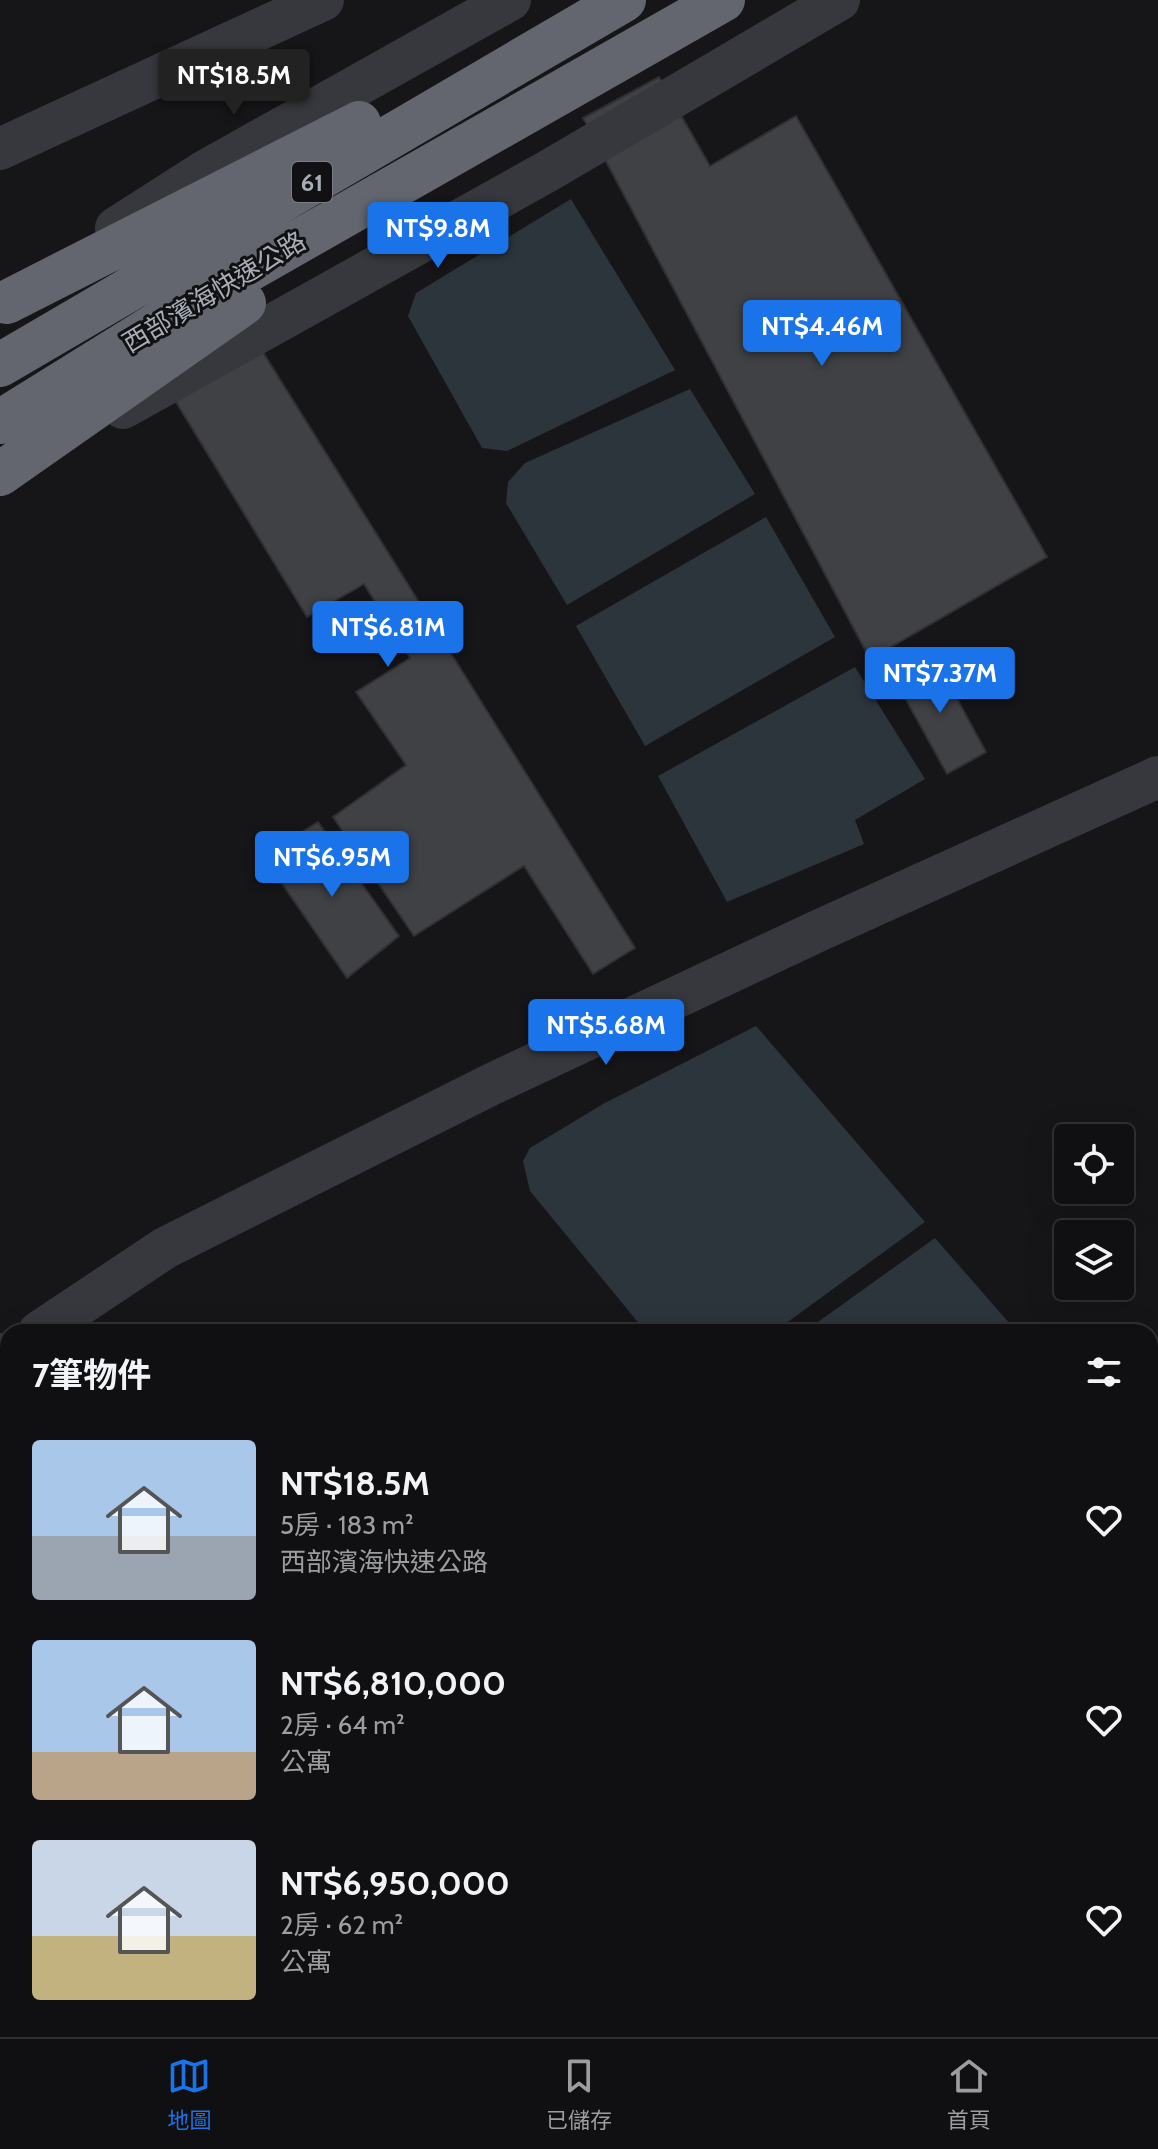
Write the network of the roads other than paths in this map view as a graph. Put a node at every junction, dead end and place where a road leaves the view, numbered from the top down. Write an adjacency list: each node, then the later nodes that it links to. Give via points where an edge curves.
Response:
1 (323, 0): 7 (street)
2 (510, 0): 9 (street, via 205,171)
3 (624, 0): 6 (highway, 西部濱海快速公路 / 61)
4 (723, 0): 8 (highway, 西部濱海快速公路 / 61)
5 (839, 0): 12 (street, via 548,171)
6 (528, 54): 9 (highway, via 347,128); 10 (highway, 西部濱海快速公路 / 61)
7 (0, 149)
8 (461, 151): 11 (highway, 西部濱海快速公路 / 61, via 201,297); 12 (highway)
9 (4, 304)
10 (0, 365)
11 (0, 422)
12 (0, 475)
13 (1158, 777): 14 (street, via 492,1084 165,1248)
14 (51, 1324)

